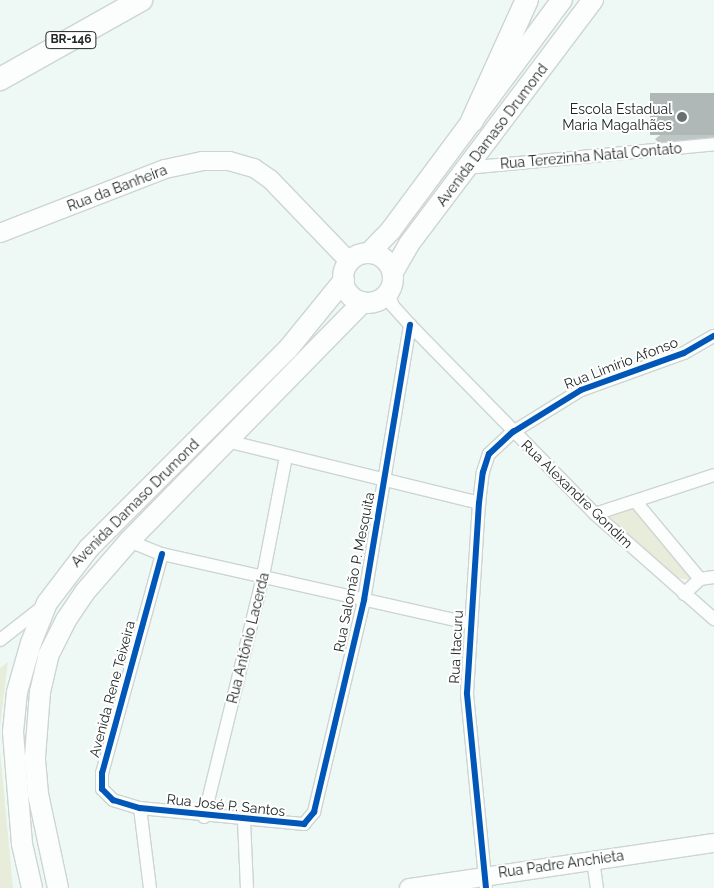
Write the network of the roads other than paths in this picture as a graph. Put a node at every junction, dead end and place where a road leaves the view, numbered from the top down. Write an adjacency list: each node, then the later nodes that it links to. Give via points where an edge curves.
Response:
1 (141, 0): 5 (highway, BR-146)
2 (526, 0): 6 (highway)
3 (562, 0): 6 (main road, Avenida Damaso Drumond)
4 (593, 0): 8 (main road, Avenida Damaso Drumond)
5 (0, 79)
6 (472, 120): 10 (main road, Avenida Damaso Drumond, via 391,230)
7 (714, 144): 8 (street, Rua Terezinha Natal Contato)
8 (467, 168): 12 (main road, Avenida Damaso Drumond, via 409,244)
9 (0, 233): 11 (street, Rua da Banheira, via 165,169 202,161 230,161 254,168 270,179)
10 (369, 253): 11 (main road); 12 (main road, via 386,261)
11 (350, 261): 13 (main road)
12 (393, 272): 14 (main road)
13 (344, 280): 15 (main road, via 348,292); 33 (main road, Avenida Damaso Drumond, via 288,349 89,548)
14 (388, 293): 15 (main road, via 377,301); 16 (street, Rua Alexandre Gondim, via 393,306)
15 (363, 302): 19 (main road, Avenida Damaso Drumond)
16 (410, 325): 18 (street, Rua Alexandre Gondim); 22 (street, Rua Salomão P. Mesquita)
17 (714, 336): 18 (street, Rua Limírio Afonso, via 684,353 580,390)
18 (512, 432): 24 (street, Rua Itacuru, via 490,454 483,472); 25 (street, Rua Alexandre Gondim)
19 (227, 441): 20 (street); 26 (main road, Avenida Damaso Drumond)
20 (286, 457): 22 (street); 28 (street, Rua Antônio Lacerda)
21 (714, 476): 23 (street)
22 (384, 480): 24 (street); 32 (street, Rua Salomão P. Mesquita)
23 (636, 502): 25 (street); 30 (street)
24 (479, 503): 35 (street, Rua Itacuru)
25 (595, 514): 31 (street, Rua Alexandre Gondim)
26 (130, 541): 27 (street); 45 (main road, Avenida Damaso Drumond, via 84,593 66,620 48,656 40,692 35,757 37,785)
27 (162, 554): 28 (street); 37 (street, Avenida Rene Teixeira, via 102,773 102,789 113,800)
28 (263, 576): 32 (street); 38 (street, Rua Antônio Lacerda)
29 (714, 578): 30 (street)
30 (700, 579): 31 (street)
31 (684, 594): 34 (street, Rua Alexandre Gondim)
32 (364, 600): 35 (street); 40 (street, Rua Salomão P. Mesquita)
33 (47, 603): 36 (street); 44 (main road, Avenida Damaso Drumond, via 17,692 13,732 22,844)
34 (714, 619)
35 (469, 623): 43 (street, Rua Itacuru, via 466,693)
36 (0, 640)
37 (140, 808): 38 (street, Rua José P. Santos); 46 (street)
38 (204, 817): 39 (street, Rua José P. Santos)
39 (244, 820): 40 (street, Rua José P. Santos, via 297,825); 47 (street)
40 (309, 821)
41 (714, 843): 42 (street, Rua Padre Anchieta)
42 (594, 860): 43 (street, Rua Padre Anchieta); 49 (street)
43 (486, 881): 48 (street, Rua Padre Anchieta)
44 (32, 888)
45 (58, 888)
46 (150, 888)
47 (247, 888)
48 (409, 888)
49 (596, 888)

